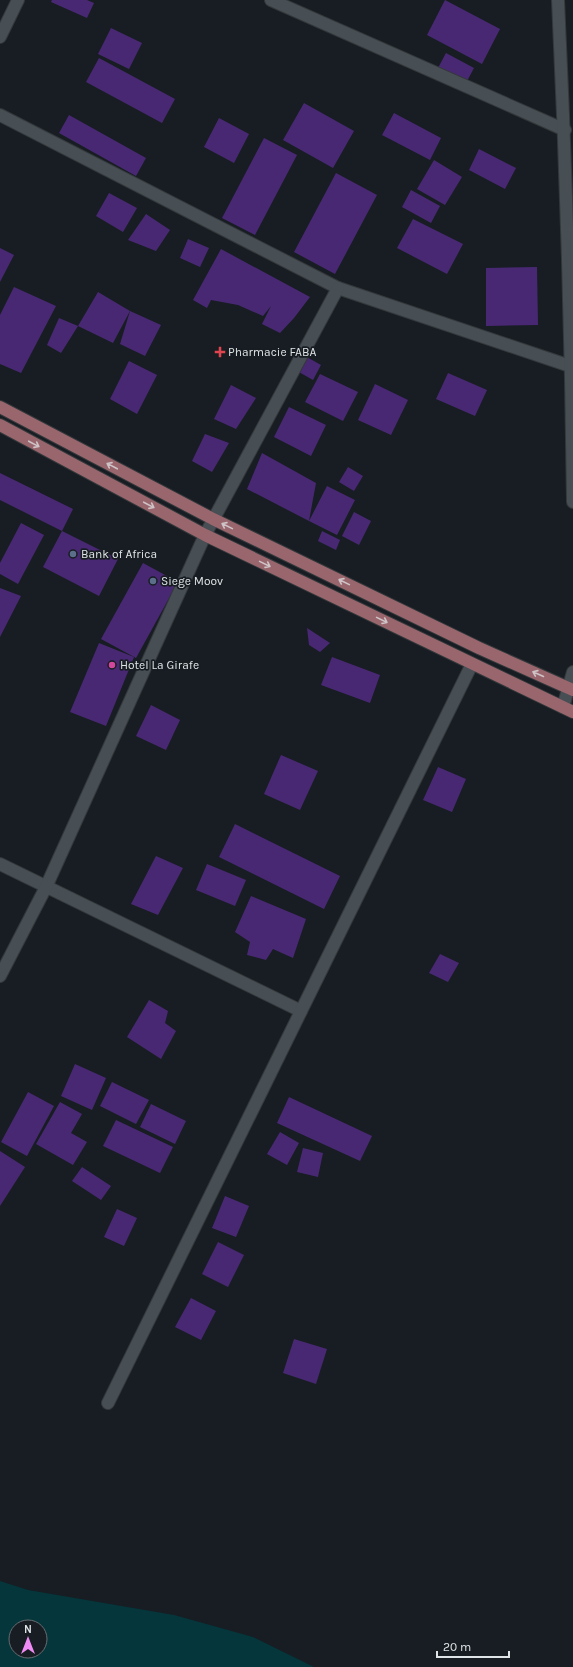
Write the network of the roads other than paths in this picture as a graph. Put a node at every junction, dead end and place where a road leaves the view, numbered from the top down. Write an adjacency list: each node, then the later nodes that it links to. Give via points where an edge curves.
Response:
1 (18, 0): 4 (street)
2 (271, 0): 6 (street)
3 (558, 0): 6 (street)
4 (0, 37)
5 (0, 115): 7 (street)
6 (564, 130): 8 (street)
7 (338, 288): 8 (street); 12 (street)
8 (572, 367): 11 (street)
9 (0, 407): 12 (main road, one-way to 9)
10 (0, 425): 13 (main road, one-way to 13)
11 (573, 502)
12 (213, 519): 13 (street); 16 (main road, one-way to 12)
13 (205, 534): 14 (main road, one-way to 14); 19 (street)
14 (472, 664): 17 (main road); 21 (street)
15 (573, 672): 16 (street)
16 (571, 689): 17 (street)
17 (568, 710)
18 (0, 864): 19 (street)
19 (46, 887): 20 (street); 21 (street)
20 (0, 976)
21 (301, 1011): 22 (street)
22 (108, 1403)

